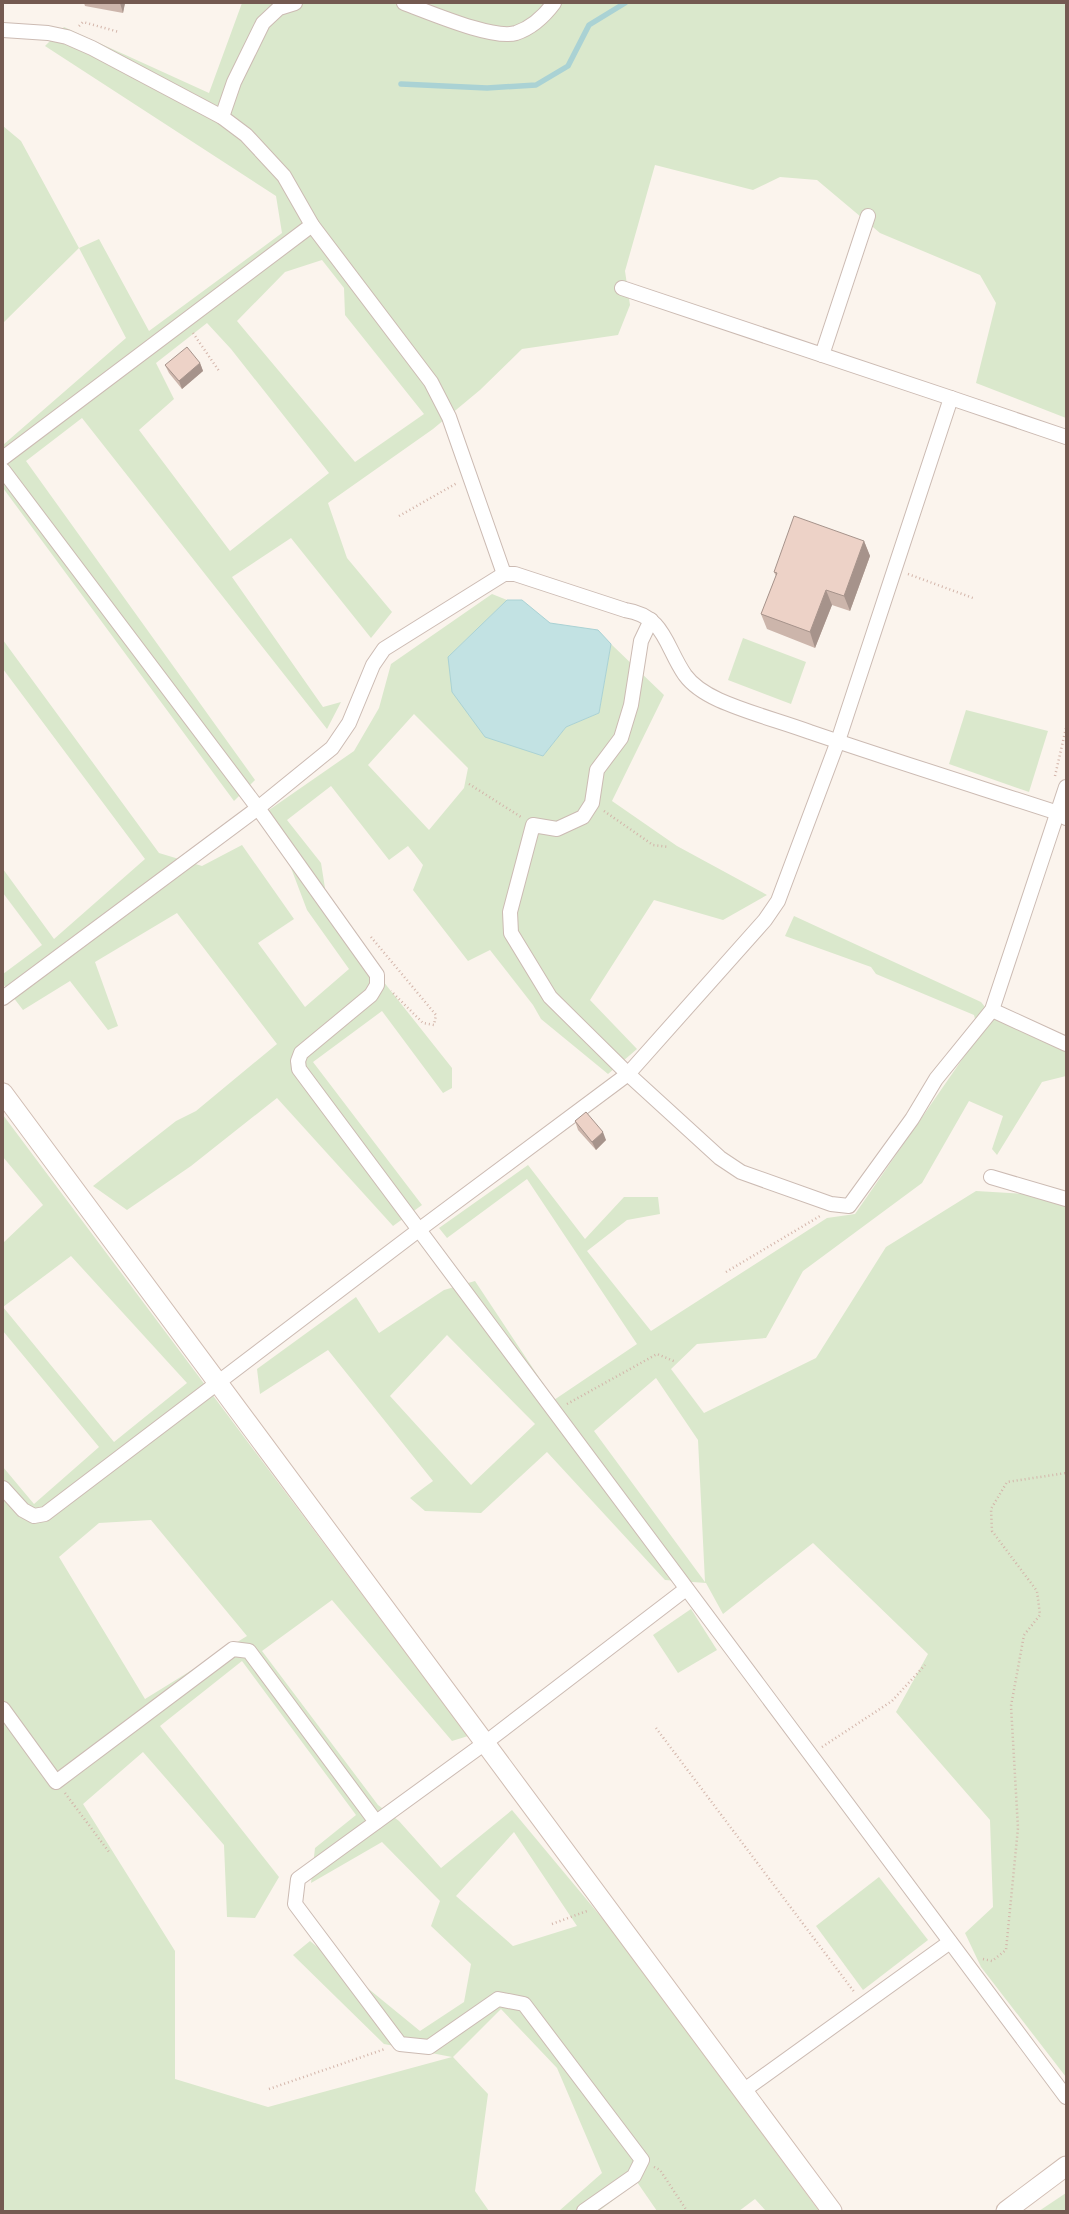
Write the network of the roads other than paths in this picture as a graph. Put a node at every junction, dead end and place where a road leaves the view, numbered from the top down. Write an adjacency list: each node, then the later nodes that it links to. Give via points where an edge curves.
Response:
1 (295, 3): 5 (street, via 279,8 264,23 234,82)
2 (404, 3): 3 (street, via 494,34 516,33 545,15)
3 (554, 3)
4 (3, 30): 5 (street, via 67,37)
5 (222, 117): 7 (street, via 246,135 284,176)
6 (868, 216): 9 (street)
7 (312, 225): 12 (street); 14 (street, via 431,382 449,417)
8 (622, 288): 9 (street)
9 (822, 355): 10 (street)
10 (950, 398): 11 (street); 16 (street)
11 (1066, 437)
12 (3, 458)
13 (3, 470): 18 (street)
14 (504, 574): 15 (street, via 515,574 625,610 640,612); 18 (street, via 384,649 373,664 349,723 332,748)
15 (651, 620): 16 (street, via 662,632 685,675 698,689 719,700); 23 (street, via 641,641 631,705 621,738 597,770 592,802 583,817 556,829 533,824 510,912 511,933 550,997)
16 (838, 741): 19 (street); 23 (street, via 778,901 765,920)
17 (1066, 787): 19 (street)
18 (258, 808): 20 (street); 27 (street, via 377,975 377,985 371,995 301,1053 299,1069)
19 (1062, 815): 21 (street)
20 (3, 998)
21 (992, 1010): 22 (street); 23 (street, via 936,1079 912,1119 849,1206 831,1204 741,1172 720,1158)
22 (1066, 1044)
23 (628, 1074): 27 (street)
24 (3, 1093): 28 (street)
25 (991, 1177): 26 (street)
26 (1066, 1199)
27 (420, 1229): 28 (street); 30 (street)
28 (218, 1383): 29 (street, via 44,1514 34,1516 23,1510); 32 (street)
29 (3, 1488)
30 (686, 1589): 32 (street); 34 (street)
31 (3, 1709): 33 (street, via 56,1782 233,1649 249,1651)
32 (485, 1743): 33 (street); 35 (street)
33 (376, 1822): 38 (street, via 298,1879 295,1904 400,2044 429,2047 498,1999 524,2004 642,2160 634,2176)
34 (950, 1942): 35 (street); 36 (street)
35 (743, 2091): 39 (street)
36 (1066, 2097)
37 (1066, 2166): 40 (street)
38 (584, 2211)
39 (832, 2211)
40 (1006, 2211)

